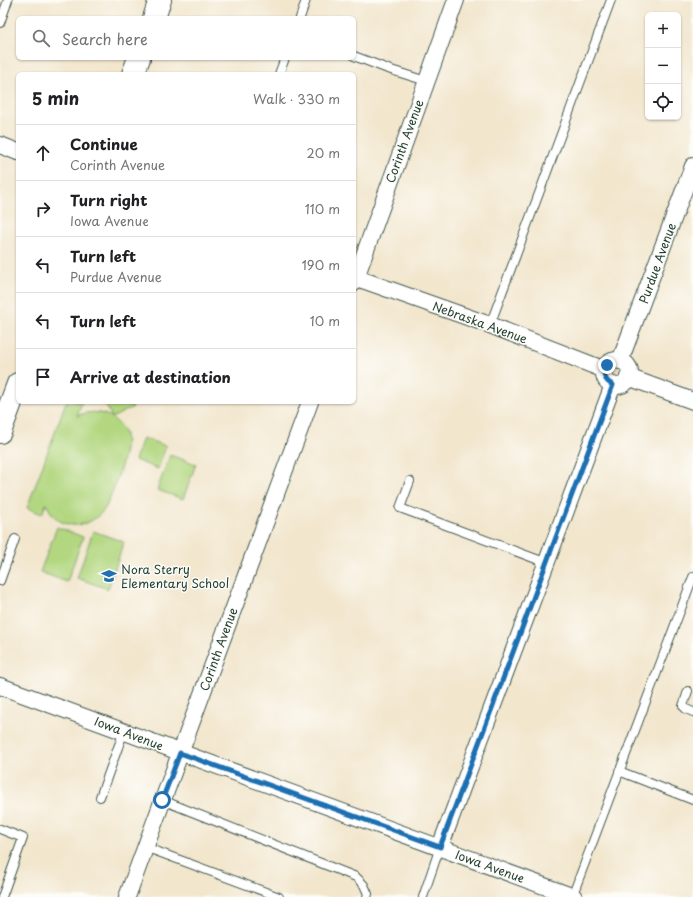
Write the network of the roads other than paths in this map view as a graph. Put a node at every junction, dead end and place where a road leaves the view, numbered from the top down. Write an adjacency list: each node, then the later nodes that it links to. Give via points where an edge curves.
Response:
1 (8, 0): 8 (lane)
2 (160, 0): 6 (street)
3 (306, 0): 7 (lane)
4 (456, 0): 14 (street, Corinth Avenue)
5 (611, 0): 20 (lane)
6 (155, 16)
7 (301, 16)
8 (0, 23)
9 (356, 57): 14 (lane)
10 (138, 60): 12 (street)
11 (284, 60): 13 (lane)
12 (134, 72)
13 (281, 72)
14 (426, 81): 18 (street, Corinth Avenue)
15 (0, 145): 16 (street)
16 (16, 151)
17 (693, 166): 21 (street, Purdue Avenue)
18 (356, 276)
19 (356, 279): 20 (street, Nebraska Avenue)
20 (490, 325): 22 (street, Nebraska Avenue)
21 (620, 361): 22 (street, via 610,362); 23 (street, via 628,367)
22 (605, 370): 24 (street, via 606,380)
23 (628, 377): 24 (street, via 622,385); 26 (street)
24 (613, 385): 31 (street)
25 (16, 389): 28 (street)
26 (693, 401)
27 (309, 404): 38 (street, Corinth Avenue)
28 (0, 432)
29 (410, 481): 31 (lane, via 400,508)
30 (15, 539): 33 (lane)
31 (547, 563): 45 (street)
32 (693, 577): 39 (lane)
33 (0, 581)
34 (0, 686): 37 (street, Iowa Avenue)
35 (688, 692): 36 (lane, via 683,706)
36 (693, 712)
37 (124, 731): 38 (street, Iowa Avenue); 40 (lane)
38 (180, 753): 41 (street, Corinth Avenue); 45 (street, Iowa Avenue)
39 (619, 771): 42 (lane); 51 (lane)
40 (100, 797)
41 (162, 800): 44 (street, Corinth Avenue); 49 (lane, via 356,877 364,885)
42 (693, 800)
43 (0, 829): 46 (lane, via 23,838)
44 (145, 847): 47 (street, Corinth Avenue); 48 (lane)
45 (440, 847): 50 (lane); 51 (street, Iowa Avenue)
46 (2, 897)
47 (129, 897)
48 (279, 897)
49 (367, 897)
50 (423, 897)
51 (573, 897)

